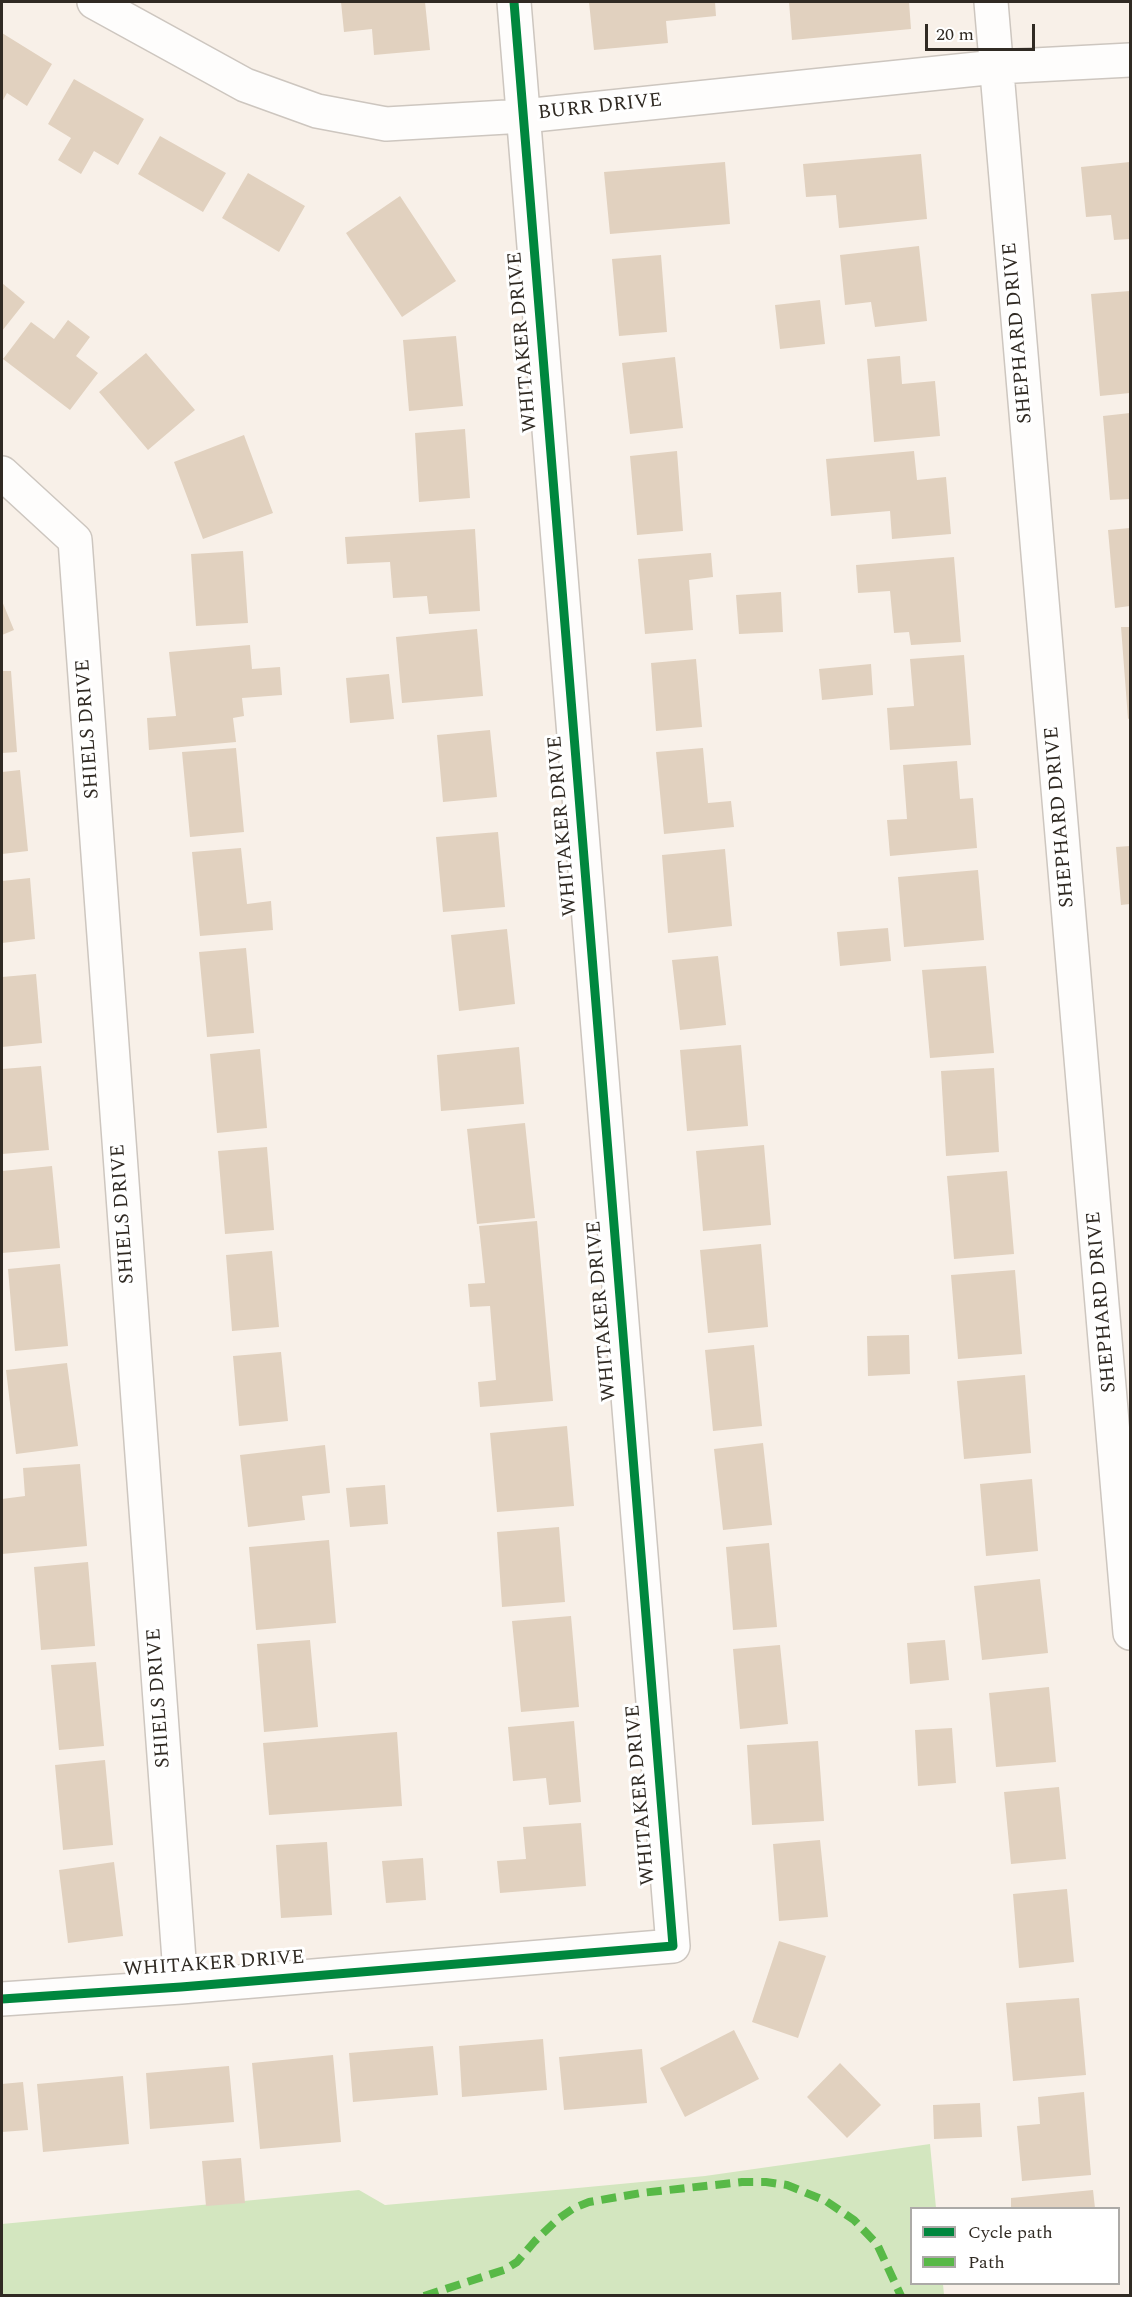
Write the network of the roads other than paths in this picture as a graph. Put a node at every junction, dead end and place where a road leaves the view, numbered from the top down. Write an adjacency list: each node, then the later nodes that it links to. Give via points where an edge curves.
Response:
1 (94, 2): 6 (street, BURR DRIVE, via 245,85 317,111 386,124)
2 (514, 2): 6 (street, WHITAKER DRIVE)
3 (991, 2): 5 (street, SHEPHARD DRIVE)
4 (1131, 60): 5 (street, BURR DRIVE)
5 (996, 67): 6 (street, BURR DRIVE); 8 (street, SHEPHARD DRIVE)
6 (524, 116): 10 (street, WHITAKER DRIVE, via 673,1946)
7 (2, 473): 10 (street, SHIELS DRIVE, via 75,540)
8 (1127, 1548): 9 (street, SHEPHARD DRIVE)
9 (1131, 1633)
10 (181, 1987): 11 (street, WHITAKER DRIVE)
11 (2, 1999)

